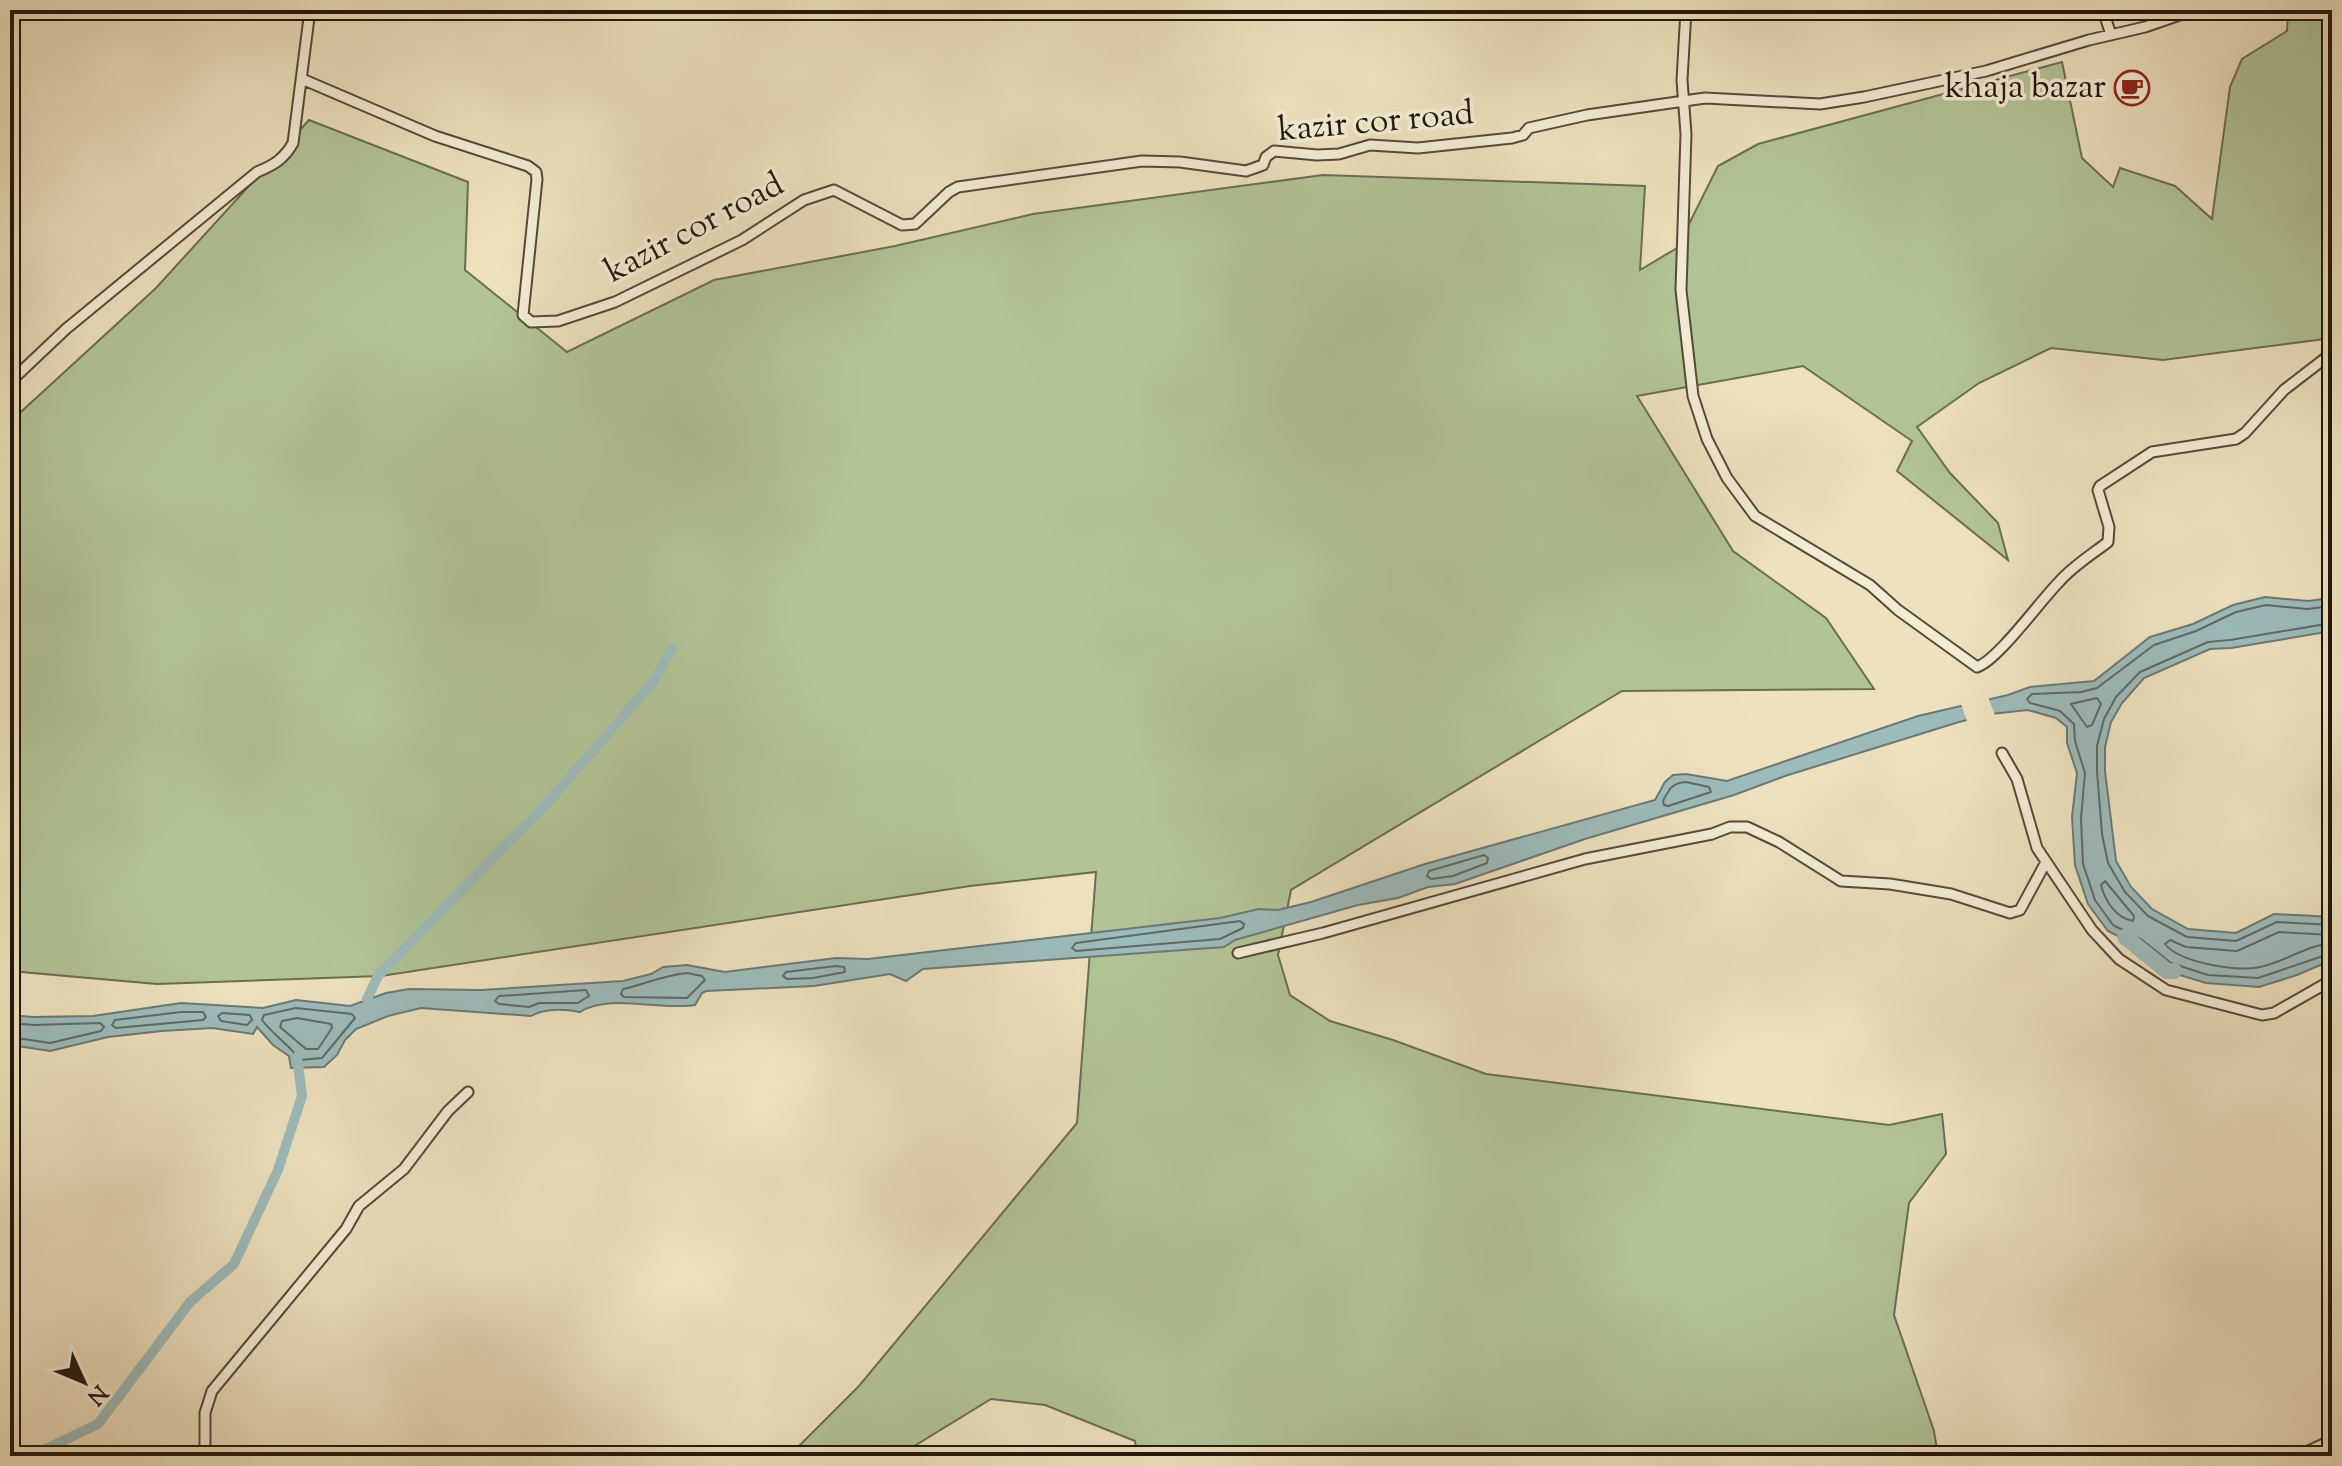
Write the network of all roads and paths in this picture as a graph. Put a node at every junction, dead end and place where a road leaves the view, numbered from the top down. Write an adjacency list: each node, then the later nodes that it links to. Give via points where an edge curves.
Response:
1 (310, 10): 6 (street)
2 (1686, 10): 7 (street)
3 (2103, 10): 5 (street)
4 (2194, 10): 5 (street)
5 (2111, 35): 7 (street, via 1986,71 1820,104)
6 (302, 79): 7 (street, kazir cor road, via 536,172 523,315 541,323 615,302 742,240 804,200 834,190 910,226 958,187 1142,161 1246,171 1263,165 1274,151 1339,154 1370,145 1418,148 1512,138 1529,128 1573,118); 9 (street, via 287,154 257,172 66,329)
7 (1684, 101): 8 (street, via 1681,290 1693,396 1727,478 1755,516 1870,585 1979,667 2060,580 2108,542 2100,486 2152,452 2236,439 2284,390)
8 (2332, 353)
9 (10, 382)
10 (2002, 753): 11 (street, via 2017,779)
11 (2046, 862): 12 (street, via 2020,910 2010,913 1951,894 1841,881 1779,842 1747,827 1730,827 1585,859); 13 (street, via 2092,930 2119,959 2166,990 2262,1015)
12 (1238, 953)
13 (2332, 980)
14 (468, 1092): 16 (street, via 404,1169 359,1206 346,1229 212,1391 205,1413)
15 (2332, 1440): 17 (street)
16 (205, 1456)
17 (2298, 1456)

